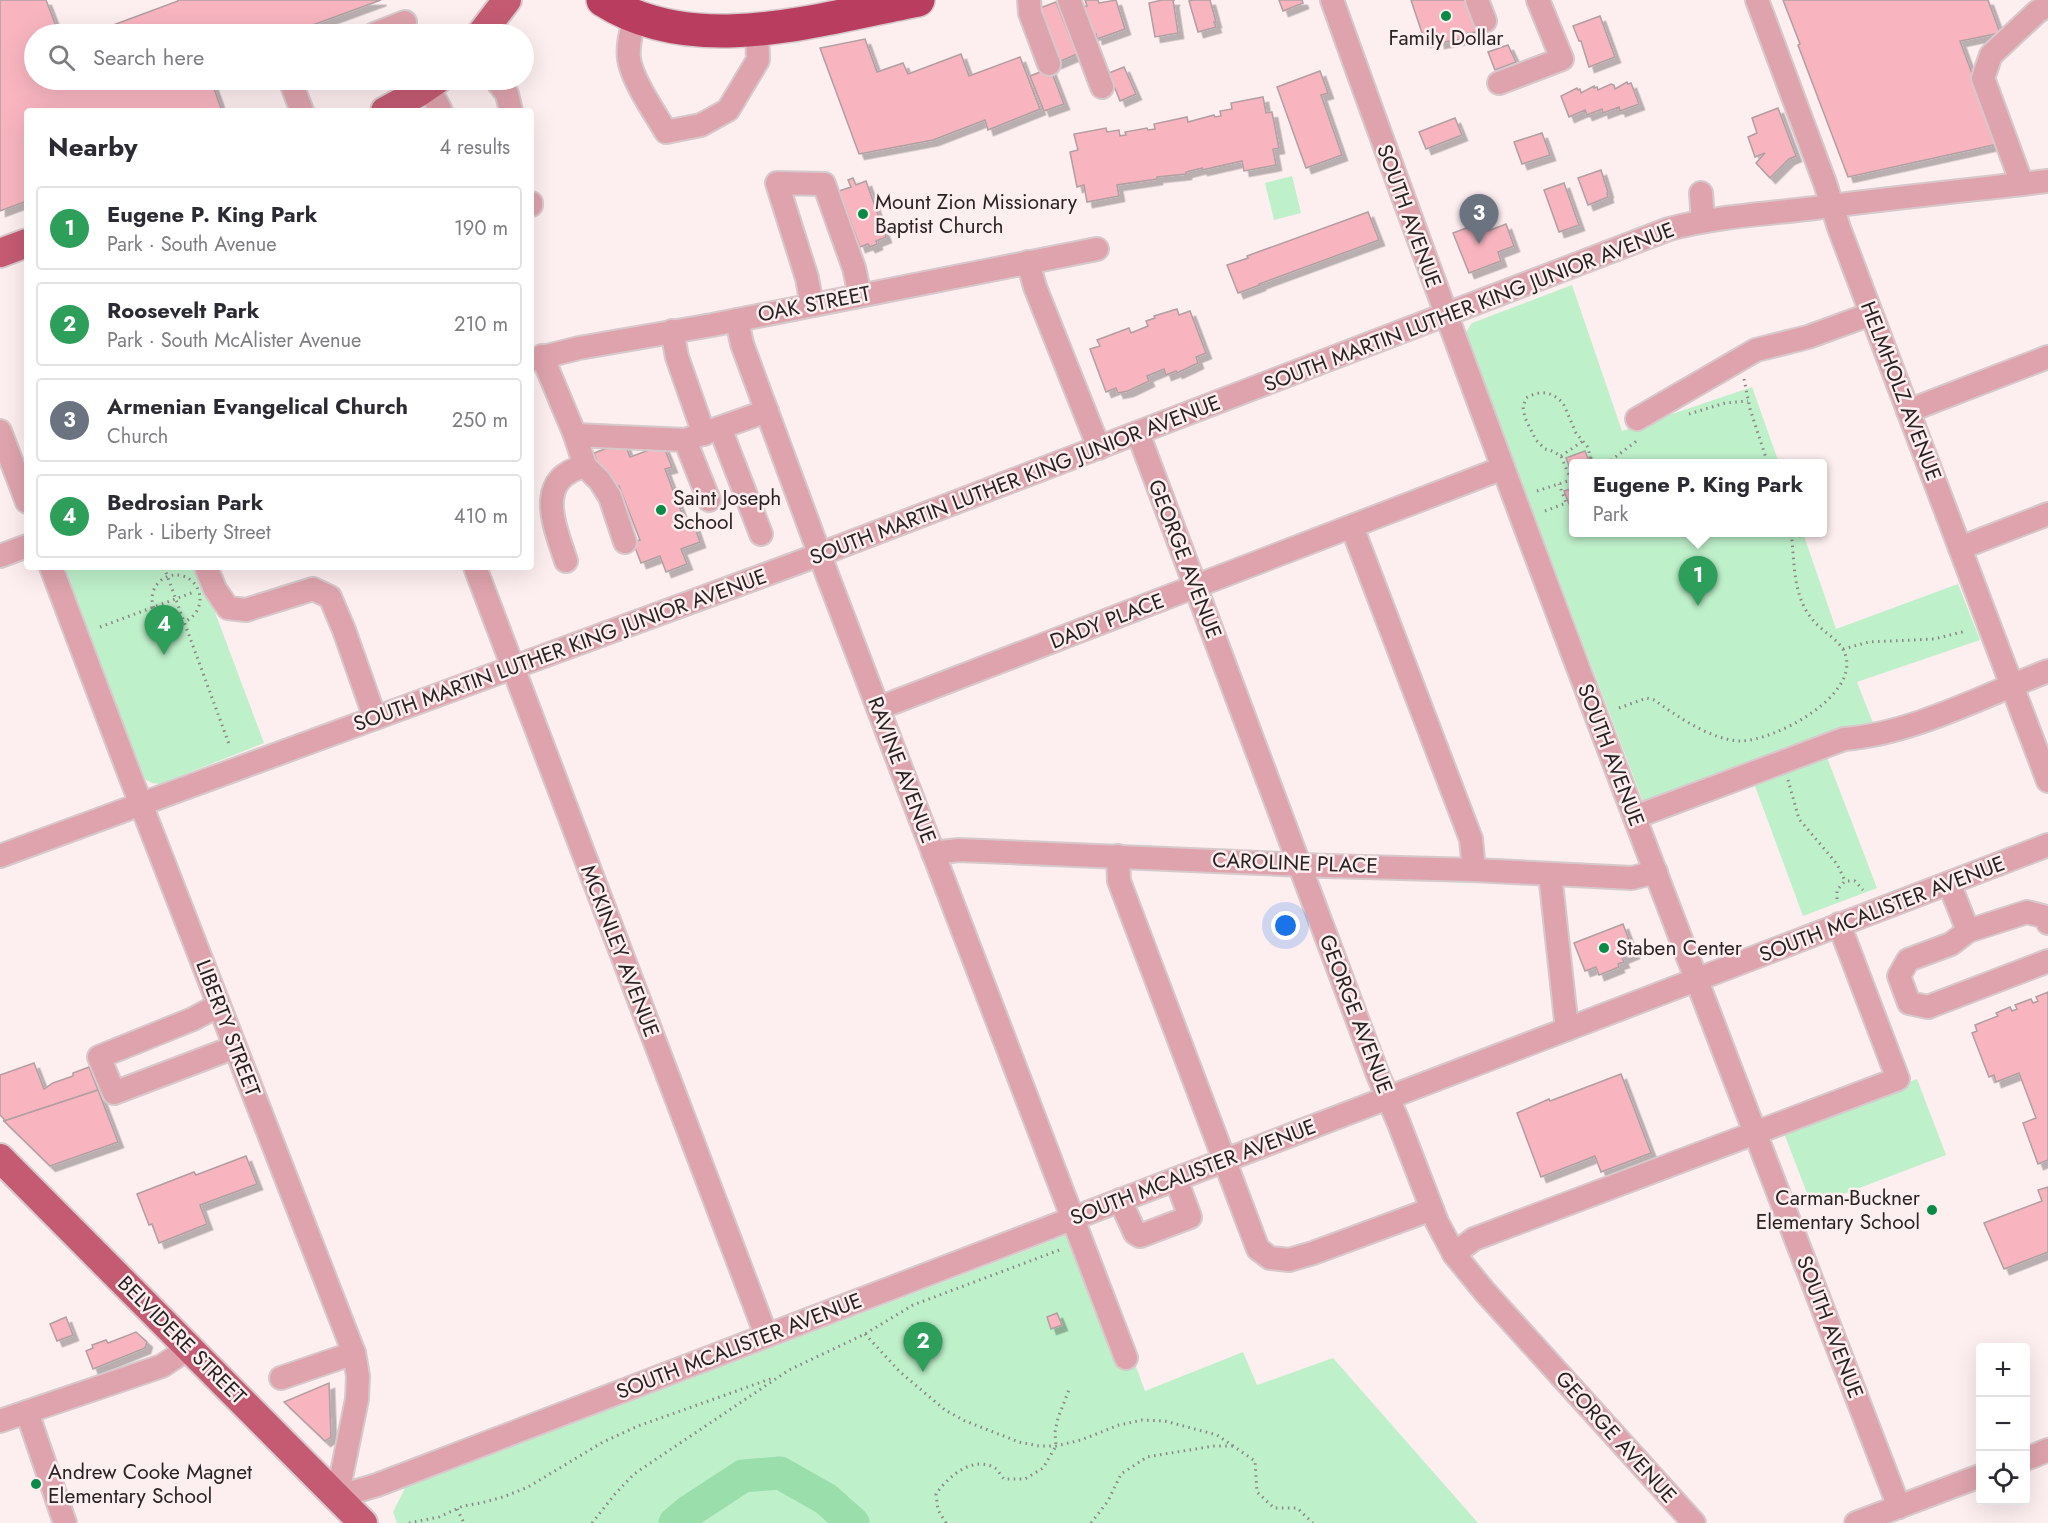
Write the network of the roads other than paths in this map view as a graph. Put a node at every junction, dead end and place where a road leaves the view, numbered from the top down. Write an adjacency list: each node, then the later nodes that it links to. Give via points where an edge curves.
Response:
1 (507, 0): 15 (main road)
2 (603, 0): 11 (highway)
3 (918, 0): 16 (highway)
4 (1029, 0): 17 (street)
5 (1069, 0): 19 (street)
6 (1332, 0): 38 (street, SOUTH AVENUE)
7 (1477, 0): 12 (street)
8 (1538, 0): 18 (street, via 1562,59)
9 (1757, 0): 29 (street, HELMHOLZ AVENUE, via 1776,67)
10 (2048, 5): 27 (street, via 1991,55 1983,78)
11 (635, 16): 16 (highway, via 679,29); 16 (street, via 630,61 642,92 666,132 701,125 728,110 758,60)
12 (1485, 21)
13 (405, 22): 14 (street)
14 (400, 24)
15 (489, 24)
16 (757, 29)
17 (1049, 64)
18 (1499, 83)
19 (1102, 87)
20 (294, 90): 23 (street)
21 (504, 90): 25 (street)
22 (413, 98): 24 (street)
23 (301, 108)
24 (435, 108)
25 (510, 108)
26 (2048, 181): 27 (street, SOUTH MARTIN LUTHER KING JUNIOR AVENUE)
27 (2022, 184): 29 (street, SOUTH MARTIN LUTHER KING JUNIOR AVENUE)
28 (1701, 193): 30 (street)
29 (1832, 206): 30 (street, SOUTH MARTIN LUTHER KING JUNIOR AVENUE); 37 (street, HELMHOLZ AVENUE)
30 (1703, 220): 38 (street, SOUTH MARTIN LUTHER KING JUNIOR AVENUE, via 1631,243)
31 (24, 244): 33 (main road)
32 (1097, 249): 34 (street, OAK STREET)
33 (0, 254)
34 (1028, 262): 35 (street, OAK STREET); 50 (street)
35 (860, 295): 36 (street, OAK STREET); 36 (street, via 824,184 777,183)
36 (812, 305): 39 (street, OAK STREET)
37 (1871, 314): 44 (street, HELMHOLZ AVENUE); 45 (street, via 1739,359)
38 (1446, 315): 47 (street, SOUTH MARTIN LUTHER KING JUNIOR AVENUE); 52 (street, SOUTH AVENUE)
39 (737, 320): 40 (street, OAK STREET); 43 (street, RAVINE AVENUE, via 742,344)
40 (672, 332): 42 (street, OAK STREET); 48 (street)
41 (2048, 357): 44 (street)
42 (537, 358): 49 (street)
43 (768, 411): 48 (street); 61 (street, RAVINE AVENUE)
44 (1908, 411): 60 (street, HELMHOLZ AVENUE)
45 (1641, 427)
46 (0, 431): 53 (street)
47 (1138, 433): 50 (street, SOUTH MARTIN LUTHER KING JUNIOR AVENUE); 67 (street, GEORGE AVENUE)
48 (703, 434): 49 (street); 54 (street); 57 (street)
49 (575, 435): 51 (street)
50 (1099, 448): 61 (street, SOUTH MARTIN LUTHER KING JUNIOR AVENUE)
51 (585, 466): 58 (street, via 610,497); 63 (street, via 562,478 552,493 551,513)
52 (1503, 468): 56 (street, DADY PLACE); 75 (street, SOUTH AVENUE)
53 (24, 494)
54 (709, 500)
55 (2048, 514): 60 (street)
56 (1352, 527): 67 (street, DADY PLACE); 81 (street, via 1471,838)
57 (761, 534)
58 (625, 542)
59 (24, 547): 62 (street)
60 (1960, 548): 70 (street, HELMHOLZ AVENUE)
61 (820, 554): 68 (street, SOUTH MARTIN LUTHER KING JUNIOR AVENUE); 71 (street, RAVINE AVENUE)
62 (0, 556)
63 (566, 561)
64 (52, 570): 74 (street, LIBERTY STREET)
65 (207, 570): 72 (street, via 228,608 246,610 313,589 330,597)
66 (476, 570): 68 (street, MCKINLEY AVENUE)
67 (1196, 585): 71 (street, DADY PLACE); 80 (street, GEORGE AVENUE)
68 (513, 668): 72 (street, SOUTH MARTIN LUTHER KING JUNIOR AVENUE); 102 (street, MCKINLEY AVENUE)
69 (2048, 671): 70 (street)
70 (2012, 686): 73 (street, HELMHOLZ AVENUE); 75 (street, via 1904,727 1844,739)
71 (879, 708): 77 (street, RAVINE AVENUE)
72 (375, 718): 74 (street, SOUTH MARTIN LUTHER KING JUNIOR AVENUE)
73 (2048, 781)
74 (141, 805): 78 (street, SOUTH MARTIN LUTHER KING JUNIOR AVENUE); 90 (street, LIBERTY STREET)
75 (1635, 817): 82 (street, SOUTH AVENUE)
76 (2048, 845): 84 (street, SOUTH MCALISTER AVENUE)
77 (933, 853): 79 (street, CAROLINE PLACE, via 959,850); 100 (street, RAVINE AVENUE)
78 (0, 856)
79 (1118, 856): 80 (street, CAROLINE PLACE); 96 (street, via 1119,881)
80 (1299, 864): 81 (street, CAROLINE PLACE); 93 (street, GEORGE AVENUE)
81 (1474, 870): 83 (street, CAROLINE PLACE)
82 (1656, 872): 83 (street, CAROLINE PLACE, via 1632,878); 89 (street, SOUTH AVENUE)
83 (1550, 874): 91 (street)
84 (1949, 883): 86 (street, SOUTH MCALISTER AVENUE); 87 (street)
85 (2048, 923): 87 (street, via 2046,917 2027,912)
86 (1839, 924): 89 (street, SOUTH MCALISTER AVENUE); 94 (street, via 1898,1079)
87 (1968, 931): 88 (street, via 1952,944 1908,960 1899,976 1909,1003 1928,1007)
88 (2048, 961)
89 (1696, 980): 91 (street, SOUTH MCALISTER AVENUE); 94 (street, SOUTH AVENUE)
90 (219, 1005): 92 (street, LIBERTY STREET); 92 (street, via 99,1057 114,1093)
91 (1567, 1029): 93 (street, SOUTH MCALISTER AVENUE)
92 (235, 1047): 104 (street, LIBERTY STREET)
93 (1388, 1098): 96 (street, SOUTH MCALISTER AVENUE); 99 (street, GEORGE AVENUE)
94 (1756, 1133): 101 (street, via 1474,1239); 113 (street, SOUTH AVENUE)
95 (0, 1158): 103 (main road, BELVIDERE STREET)
96 (1225, 1161): 97 (street, SOUTH MCALISTER AVENUE); 99 (street, via 1255,1245 1270,1258 1302,1257)
97 (1176, 1179): 98 (street, SOUTH MCALISTER AVENUE); 98 (street, via 1190,1217 1140,1236)
98 (1120, 1200): 100 (street, SOUTH MCALISTER AVENUE)
99 (1432, 1209): 101 (street, GEORGE AVENUE)
100 (1073, 1218): 102 (street, SOUTH MCALISTER AVENUE); 105 (street, RAVINE AVENUE)
101 (1454, 1254): 116 (street, GEORGE AVENUE)
102 (766, 1335): 112 (street, SOUTH MCALISTER AVENUE)
103 (189, 1347): 107 (street, via 162,1366); 112 (main road, BELVIDERE STREET)
104 (354, 1353): 106 (street); 112 (street, LIBERTY STREET, via 357,1398)
105 (1126, 1358)
106 (281, 1378)
107 (27, 1412): 108 (street); 114 (street)
108 (0, 1421)
109 (2048, 1450): 110 (street)
110 (2030, 1457)
111 (1976, 1478): 113 (street)
112 (337, 1497): 115 (main road, BELVIDERE STREET)
113 (1899, 1507): 117 (street)
114 (65, 1523)
115 (363, 1523)
116 (1694, 1523)
117 (1856, 1523)

